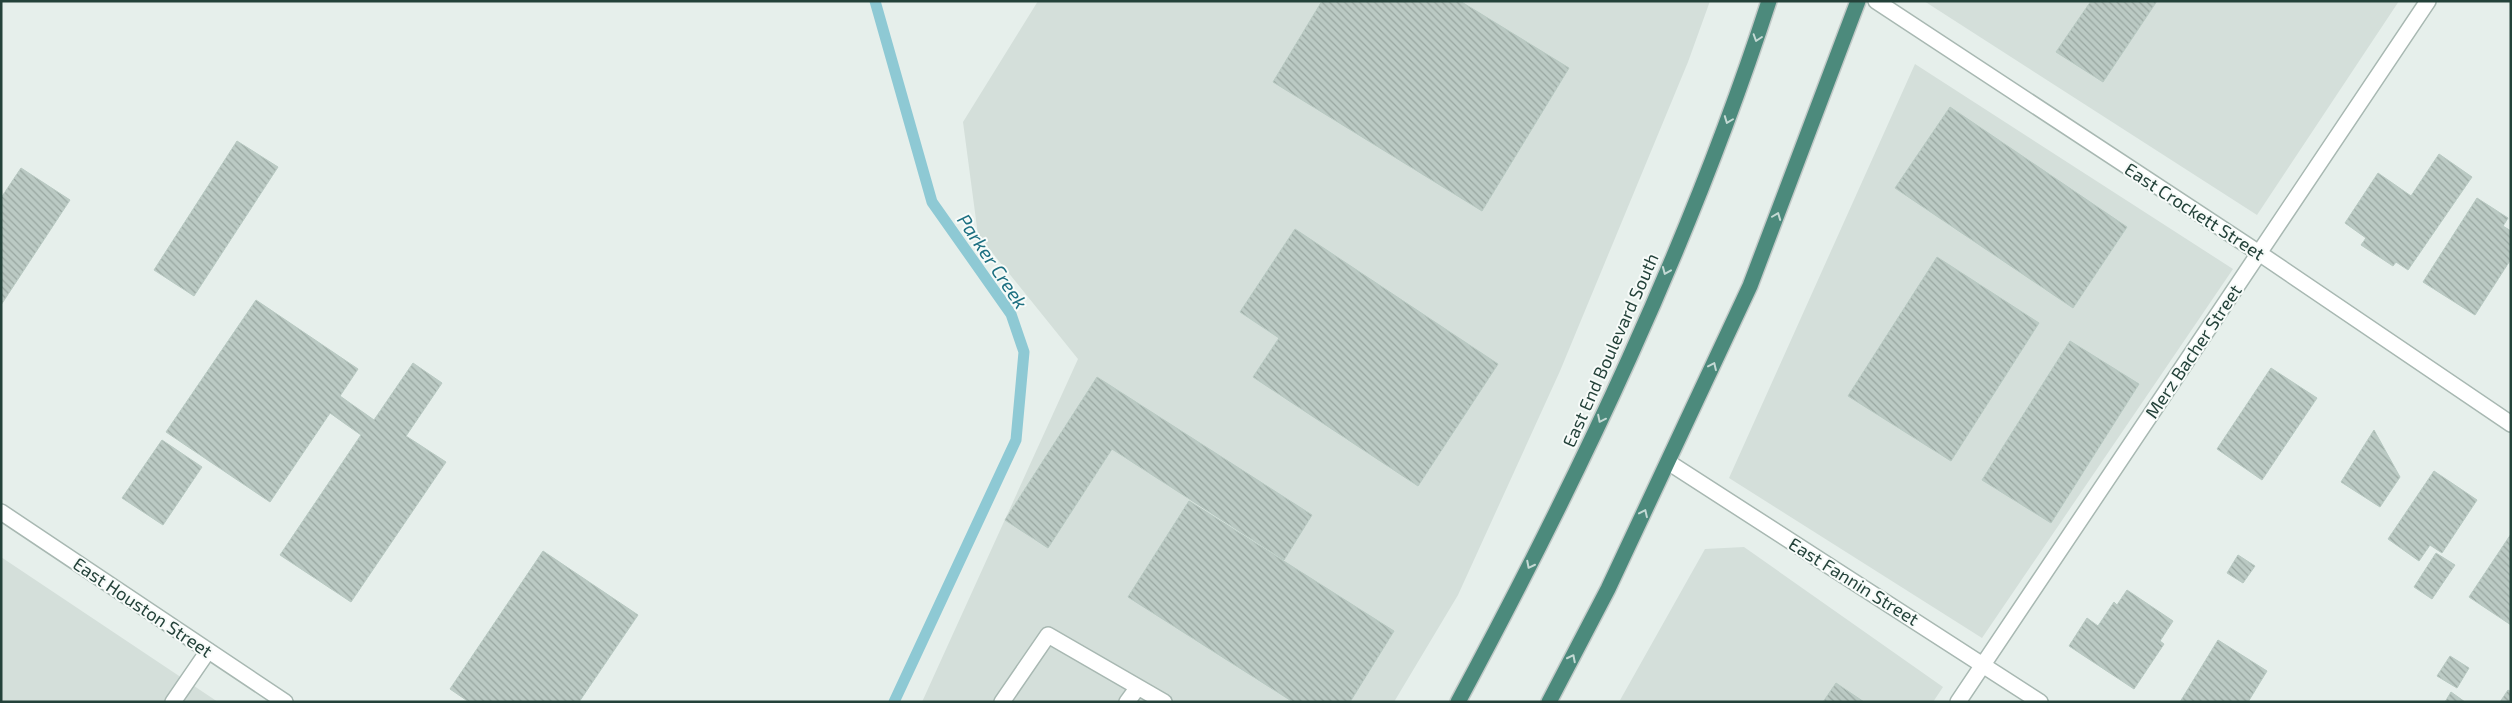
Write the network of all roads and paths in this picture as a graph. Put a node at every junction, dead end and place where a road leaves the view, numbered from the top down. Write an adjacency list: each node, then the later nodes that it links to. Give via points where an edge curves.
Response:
1 (1769, 1): 17 (highway, East End Boulevard South, one-way to 17, via 1745,75 1699,192 1612,396)
2 (1858, 1): 7 (highway, one-way to 2, via 1750,286)
3 (1876, 1): 5 (street, East Crockett Street)
4 (2428, 1): 5 (street, Merz Bacher Street)
5 (2259, 253): 6 (street, East Crockett Street); 10 (street, Merz Bacher Street)
6 (2511, 424)
7 (1668, 462): 10 (street, East Fannin Street); 18 (highway, one-way to 7)
8 (1, 512): 9 (street, East Houston Street)
9 (208, 651): 12 (street); 13 (street, East Houston Street)
10 (1984, 664): 19 (street, Merz Bacher Street); 20 (street, East Fannin Street)
11 (1138, 687): 14 (street, via 1048,636); 15 (street); 16 (street)
12 (173, 702)
13 (285, 702)
14 (1002, 702)
15 (1127, 702)
16 (1164, 702)
17 (1458, 702)
18 (1550, 702)
19 (1958, 702)
20 (2040, 702)

